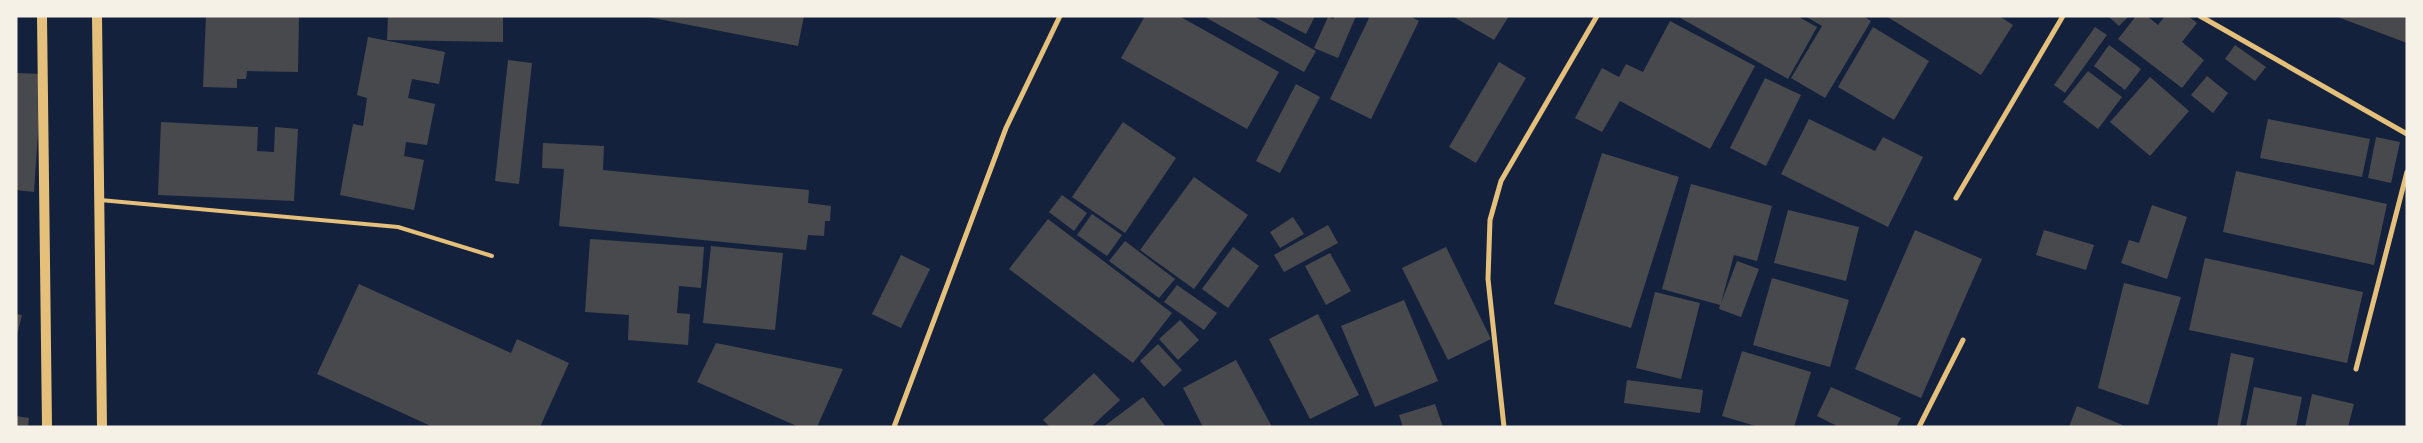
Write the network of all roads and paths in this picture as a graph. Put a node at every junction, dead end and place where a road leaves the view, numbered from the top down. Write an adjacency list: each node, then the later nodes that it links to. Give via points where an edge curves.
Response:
1 (42, 16): 14 (main road)
2 (97, 16): 10 (main road)
3 (1060, 16): 16 (street, via 1006,128)
4 (1597, 16): 17 (street, via 1501,181 1490,220 1488,279)
5 (2063, 16): 9 (street)
6 (2200, 16): 7 (street)
7 (2407, 134)
8 (2407, 172): 13 (street)
9 (1956, 198)
10 (99, 200): 11 (lane, via 398,227); 15 (main road)
11 (492, 256)
12 (1964, 340): 18 (street)
13 (2356, 369)
14 (48, 427)
15 (102, 427)
16 (894, 427)
17 (1504, 427)
18 (1919, 427)

